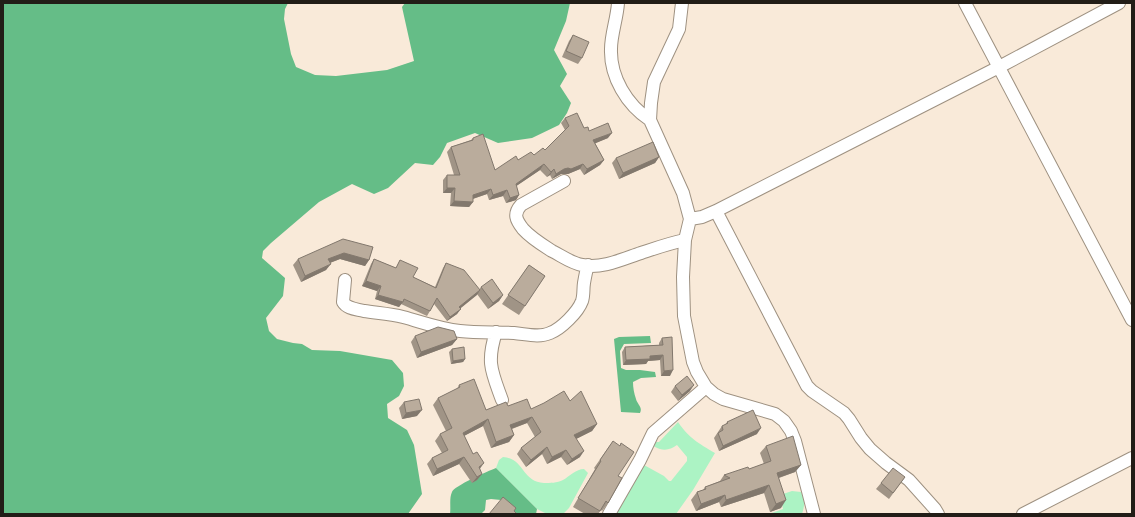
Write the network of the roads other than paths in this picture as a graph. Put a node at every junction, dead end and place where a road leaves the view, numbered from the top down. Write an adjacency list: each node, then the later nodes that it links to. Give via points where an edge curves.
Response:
1 (618, 3): 6 (street, via 611,49 612,65 623,92 638,111)
2 (682, 3): 6 (street, via 679,29 654,82)
3 (965, 3): 5 (street)
4 (1119, 3): 5 (street)
5 (999, 67): 8 (street); 13 (street)
6 (650, 120): 9 (street, via 683,194)
7 (564, 181): 11 (street, via 521,205 516,216 528,235 536,241 569,261)
8 (716, 211): 9 (street); 20 (street, via 807,386 844,413 870,449 909,480)
9 (690, 219): 10 (street)
10 (685, 240): 11 (street, via 608,264); 15 (street, via 684,316 693,362)
11 (588, 265): 14 (street, via 582,302 558,329 541,335)
12 (345, 280): 14 (street, via 343,302 347,307 404,317 443,328)
13 (1132, 320)
14 (496, 332): 16 (street, via 490,362)
15 (706, 387): 18 (street, via 653,433); 19 (street, via 723,399 774,414 784,421 795,441)
16 (502, 400)
17 (1132, 458): 21 (street)
18 (609, 514)
19 (814, 514)
20 (938, 514)
21 (1023, 514)

